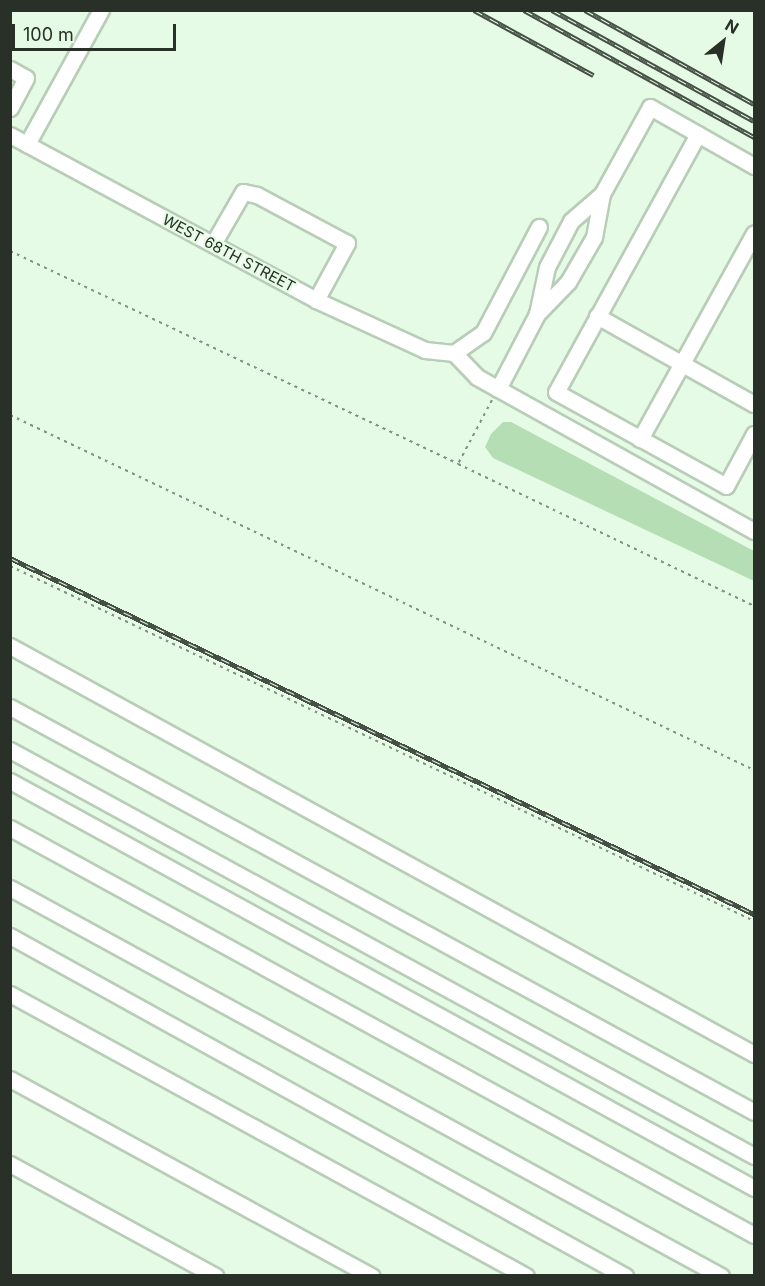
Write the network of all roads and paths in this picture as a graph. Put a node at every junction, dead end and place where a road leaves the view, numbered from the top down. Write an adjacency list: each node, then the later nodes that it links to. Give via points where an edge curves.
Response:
1 (101, 10): 6 (street)
2 (10, 69): 3 (street, via 26,78)
3 (12, 100)
4 (698, 134): 7 (street); 8 (street, via 650,107); 15 (street)
5 (10, 135): 6 (street, WEST 68TH STREET)
6 (27, 144): 11 (street, WEST 68TH STREET)
7 (754, 166)
8 (602, 194): 14 (street, via 594,237 568,282); 14 (street, via 571,221 546,267)
9 (539, 227): 16 (street, via 483,333)
10 (754, 233): 17 (street)
11 (213, 244): 13 (street, WEST 68TH STREET); 13 (street, via 243,192 257,195 347,243)
12 (10, 251): 23 (path)
13 (316, 300): 16 (street, WEST 68TH STREET, via 425,350)
14 (537, 314): 18 (street)
15 (597, 316): 17 (street); 22 (street, via 556,392)
16 (454, 353): 18 (street, via 477,377)
17 (682, 363): 19 (street); 22 (street)
18 (498, 389): 23 (path); 24 (street)
19 (754, 404)
20 (10, 415): 30 (path)
21 (754, 434): 22 (street, via 726,486)
22 (640, 439)
23 (458, 464): 26 (path)
24 (754, 531)
25 (10, 566): 34 (path)
26 (754, 606)
27 (10, 646): 37 (street)
28 (10, 707): 39 (street)
29 (10, 750): 40 (street)
30 (754, 770)
31 (10, 781): 42 (street)
32 (10, 828): 43 (street)
33 (10, 888): 48 (street)
34 (754, 921)
35 (10, 936): 47 (street)
36 (10, 994): 46 (street)
37 (754, 1054)
38 (10, 1078): 45 (street)
39 (754, 1112)
40 (754, 1156)
41 (10, 1164): 44 (street)
42 (754, 1188)
43 (754, 1235)
44 (215, 1275)
45 (372, 1275)
46 (525, 1275)
47 (625, 1275)
48 (721, 1275)

